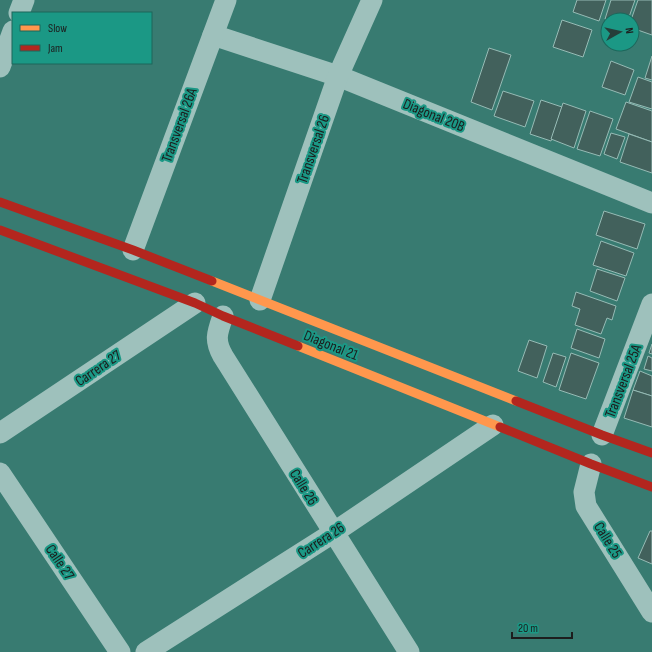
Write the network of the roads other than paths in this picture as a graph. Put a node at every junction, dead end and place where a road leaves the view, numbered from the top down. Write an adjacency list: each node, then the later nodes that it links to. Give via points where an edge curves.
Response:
1 (24, 0): 4 (street)
2 (226, 0): 6 (street, Transversal 26A)
3 (372, 0): 8 (street, Transversal 26)
4 (20, 12)
5 (12, 34): 7 (street)
6 (213, 34): 8 (street, Diagonal 20B); 12 (street, Transversal 26A)
7 (0, 67)
8 (338, 76): 10 (street, Diagonal 20B); 13 (street, Transversal 26)
9 (0, 202): 12 (highway, Diagonal 21)
10 (652, 203)
11 (0, 230): 14 (highway, Diagonal 21)
12 (133, 250): 13 (highway, Diagonal 21)
13 (260, 300): 19 (highway, Diagonal 21)
14 (195, 303): 16 (highway, Diagonal 21); 18 (street, Carrera 27)
15 (652, 304): 19 (street, Transversal 25A)
16 (223, 316): 17 (highway, Diagonal 21); 24 (street, Calle 26, via 217,334 219,349)
17 (494, 425): 21 (highway, Diagonal 21); 24 (street, Carrera 26)
18 (0, 433)
19 (602, 435): 20 (highway, Diagonal 21)
20 (652, 453)
21 (591, 464): 23 (highway, Diagonal 21); 25 (street, Calle 25, via 584,492 586,506)
22 (0, 473): 26 (street, Calle 27)
23 (652, 487)
24 (333, 533): 27 (street, Carrera 26); 28 (street, Calle 26)
25 (652, 612)
26 (120, 652)
27 (146, 652)
28 (409, 652)

